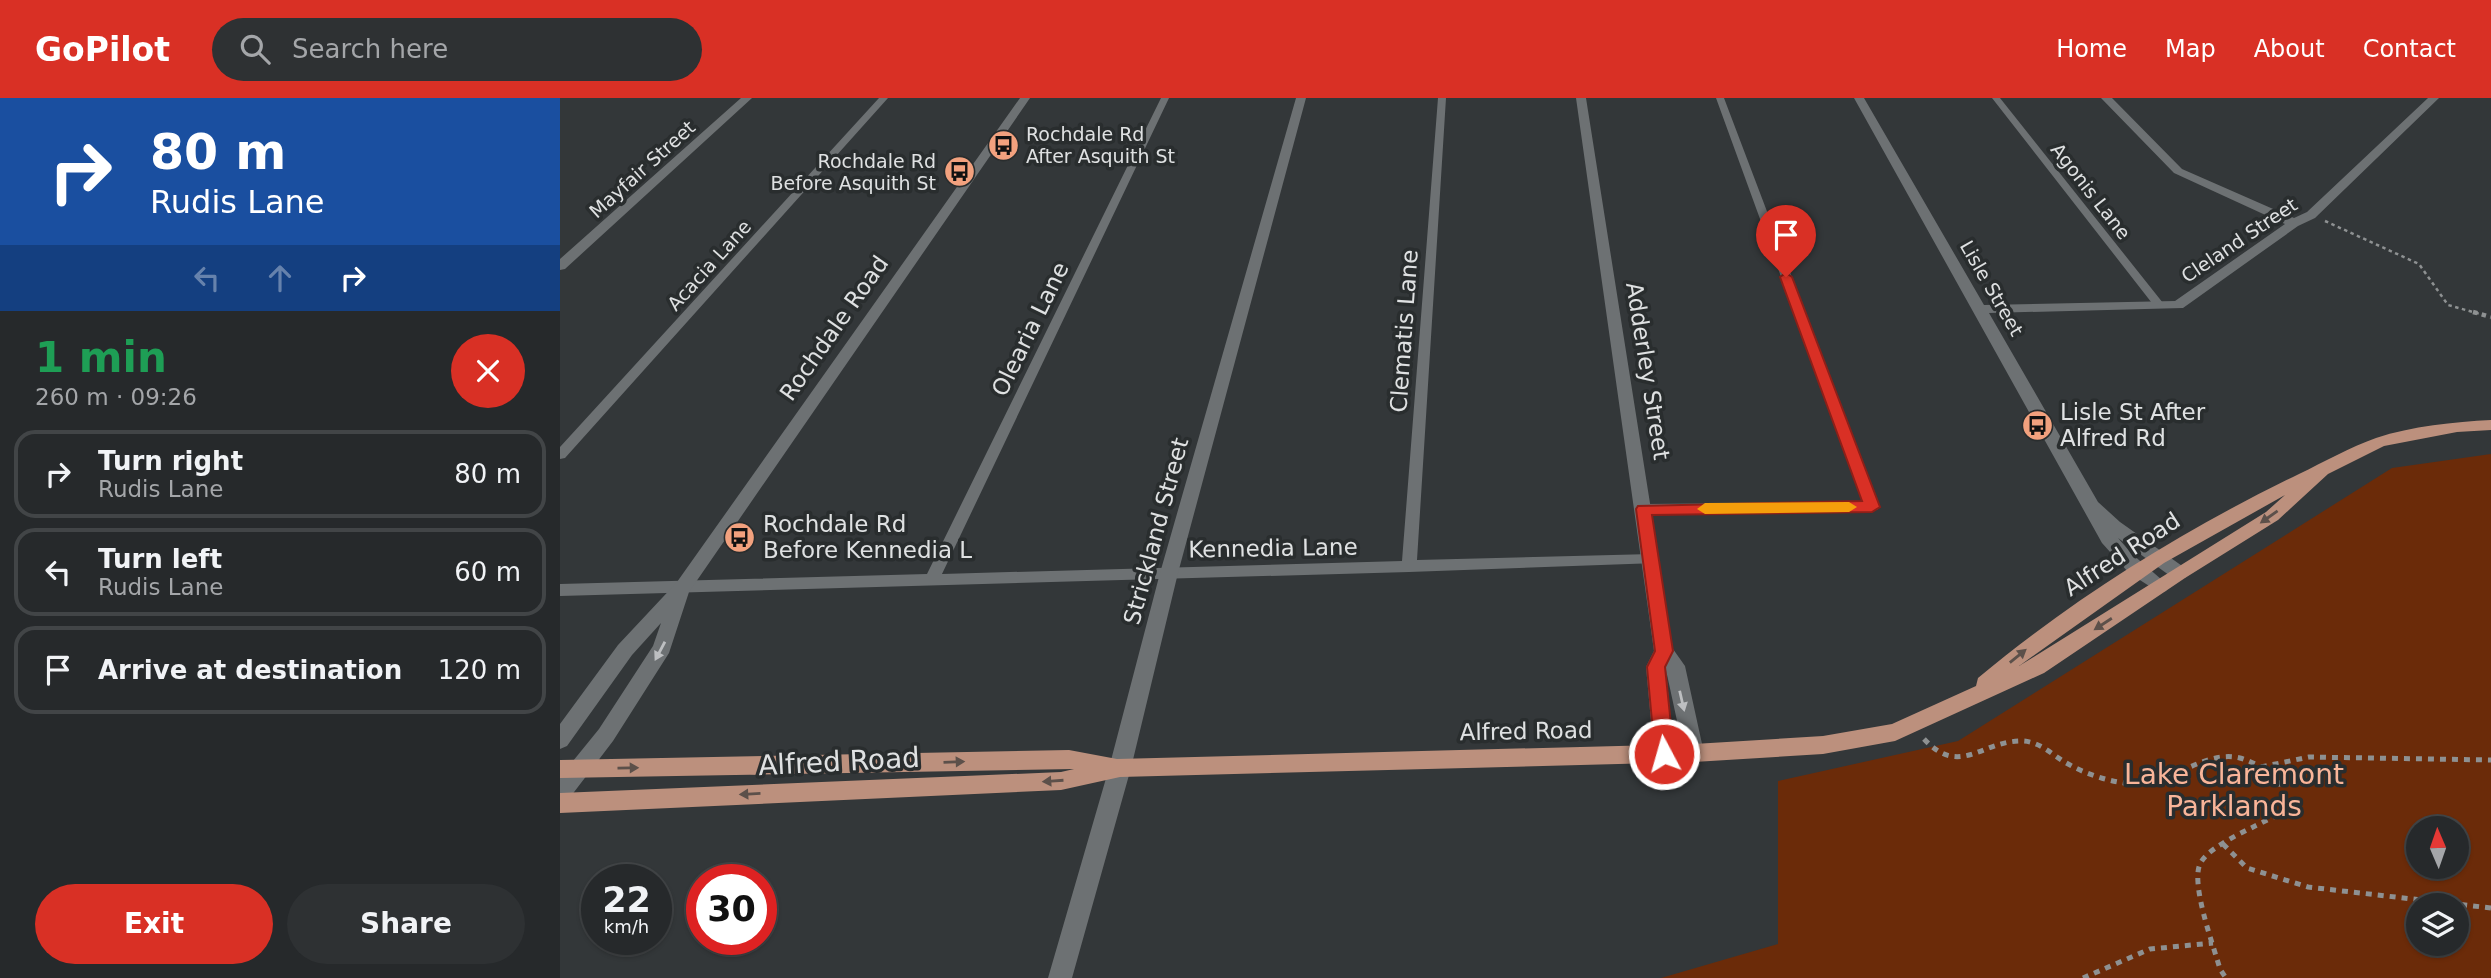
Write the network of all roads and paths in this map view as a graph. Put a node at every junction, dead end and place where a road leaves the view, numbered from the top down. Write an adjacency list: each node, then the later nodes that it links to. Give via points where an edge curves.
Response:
1 (747, 98): 15 (street, Mayfair Street)
2 (884, 98): 20 (lane, Acacia Lane)
3 (1025, 98): 32 (street, Rochdale Road)
4 (1165, 98): 30 (lane, Olearia Lane)
5 (1301, 98): 28 (street, Strickland Street)
6 (1442, 98): 26 (lane, Clematis Lane)
7 (1581, 98): 23 (street, Adderley Street)
8 (1720, 98): 23 (lane, via 1872,507)
9 (1859, 98): 17 (street, Lisle Street)
10 (1996, 98): 16 (lane, Agonis Lane)
11 (2106, 98): 14 (street, via 2178,171)
12 (2434, 98): 13 (street, Cleland Street)
13 (2311, 215): 14 (street, Cleland Street); 18 (path, via 2419,264 2448,305)
14 (2294, 223): 16 (street, Cleland Street, via 2178,305)
15 (560, 266)
16 (2159, 305): 17 (street, Cleland Street)
17 (1980, 309): 22 (street, Lisle Street)
18 (2491, 317)
19 (2491, 425): 21 (main road, Alfred Road, via 2380,442)
20 (560, 455)
21 (2320, 473): 24 (main road, Alfred Road, via 2254,503); 29 (main road, Alfred Road, one-way to 29, via 2272,516)
22 (2088, 499): 24 (street, Lisle Street, via 2114,526); 27 (street, Lisle Street, via 2102,532)
23 (1644, 509): 25 (street, Adderley Street)
24 (2158, 558): 27 (main road, Alfred Road); 29 (street, Lisle Street)
25 (1652, 559): 26 (lane, Kennedia Lane); 34 (street, Adderley Street)
26 (1409, 567): 28 (lane, Kennedia Lane)
27 (2138, 572): 31 (street, Lisle Street); 35 (main road, Alfred Road, one-way to 27, via 2024,651)
28 (1168, 573): 30 (lane, Kennedia Lane); 42 (street, Strickland Street)
29 (2179, 573): 31 (main road, Alfred Road)
30 (932, 579): 32 (lane, Kennedia Lane)
31 (2160, 586): 35 (main road, Alfred Road, one-way to 35, via 2037,667)
32 (683, 587): 33 (lane, Kennedia Lane); 37 (street, Rochdale Road, via 625,650); 43 (street, Rochdale Road, one-way to 43, via 662,648 606,735)
33 (560, 590)
34 (1664, 651): 38 (street, Adderley Street, one-way to 38, via 1675,666); 39 (street, Adderley Street, via 1656,667)
35 (1966, 700): 36 (main road, Alfred Road)
36 (1914, 723): 38 (main road, Alfred Road, via 1895,732 1823,745); 41 (path, via 1926,743 1941,755 1960,760 2010,740 2029,741 2071,765 2136,785 2158,782 2222,757 2237,757)
37 (560, 740)
38 (1694, 753): 39 (main road, Alfred Road)
39 (1664, 754): 42 (main road, Alfred Road)
40 (2491, 760): 41 (path, via 2309,757)
41 (2260, 767): 46 (path, via 2278,778 2283,807)
42 (1120, 768): 43 (main road, Alfred Road, one-way to 42, via 1069,759); 45 (main road, Alfred Road, one-way to 45, via 1060,781); 49 (street, Strickland Street)
43 (570, 769): 44 (street, Rochdale Road)
44 (560, 793)
45 (560, 803)
46 (2223, 845): 47 (path, via 2247,868 2308,887); 48 (path, via 2199,864 2197,885)
47 (2491, 908)
48 (2213, 943): 50 (path, via 2150,949); 51 (path)
49 (1060, 978)
50 (2083, 978)
51 (2226, 978)

